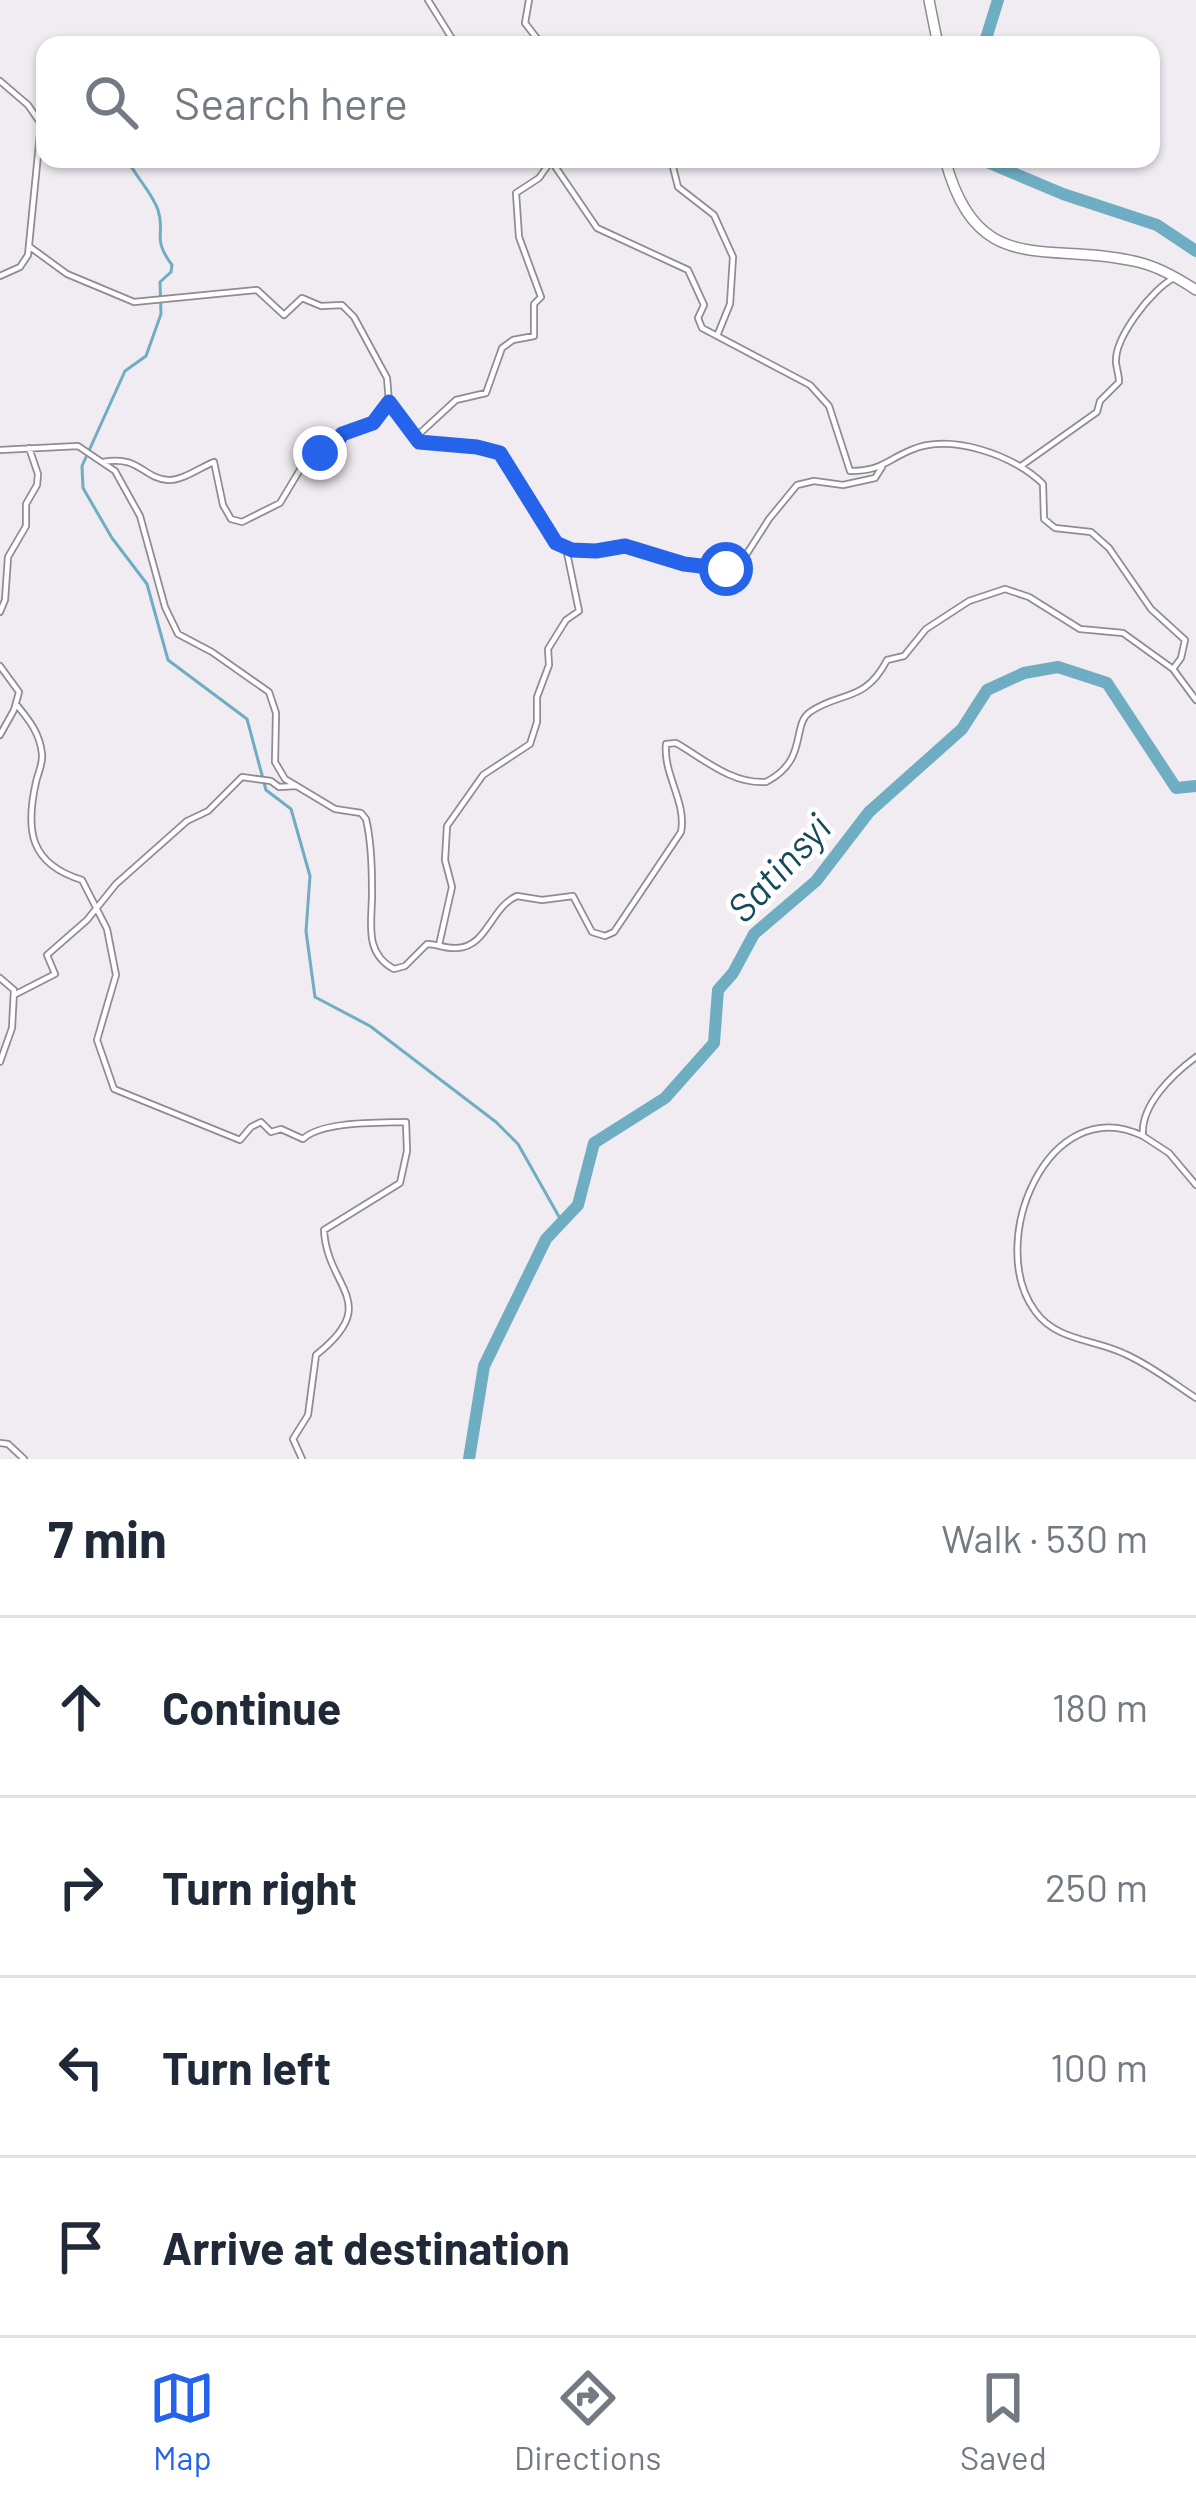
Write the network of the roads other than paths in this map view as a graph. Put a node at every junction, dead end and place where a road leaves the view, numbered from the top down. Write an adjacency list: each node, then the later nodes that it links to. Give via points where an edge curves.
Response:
1 (428, 0): 4 (street)
2 (529, 0): 5 (street, via 525,23)
3 (928, 0): 6 (main road)
4 (450, 36)
5 (535, 36)
6 (936, 36)
7 (0, 81): 8 (street)
8 (36, 117)
9 (37, 168): 14 (street)
10 (545, 168): 20 (street, via 516,193 519,237 541,297 534,336 502,348 486,393 456,400)
11 (556, 168): 18 (street, via 597,228 688,270 704,305 702,328)
12 (673, 168): 18 (street, via 678,187 714,215 733,257 730,304)
13 (948, 168): 16 (main road, via 968,214 1001,242 1030,253 1133,260)
14 (30, 247): 15 (street, via 23,265); 19 (street, via 67,274 134,302 257,290 284,315 302,298 342,305 387,378)
15 (0, 276)
16 (1175, 278): 17 (main road); 24 (street, via 1144,302 1115,361 1119,382 1097,412)
17 (1196, 290)
18 (717, 336): 25 (street, via 810,386 830,406 850,471)
19 (389, 402): 20 (street); 23 (street, via 373,423 342,434 331,453 310,453 280,503 242,522 223,505 214,462 173,481 122,459)
20 (417, 437): 26 (street, via 500,453)
21 (29, 448): 22 (street); 23 (street, via 70,445); 27 (street, via 37,485 8,557)
22 (0, 450)
23 (103, 462): 33 (street, via 140,516 174,629 272,698 275,762)
24 (1022, 466): 25 (street, via 946,444 913,448); 29 (street, via 1043,484 1044,519 1054,528 1091,532 1185,640)
25 (882, 467): 26 (street, via 861,482 797,485 740,566 684,564 625,546)
26 (566, 548): 35 (street, via 579,611 548,649 530,744 484,775 447,826 452,887)
27 (0, 612)
28 (0, 667): 31 (street, via 19,692)
29 (1173, 670): 30 (street); 35 (street, via 1123,634 1080,629 1006,589 987,594 926,629 853,696 809,713 793,759 766,782 666,744 681,832 614,932 592,932 573,896 517,896 496,910 478,940)
30 (1196, 700)
31 (16, 704): 32 (street); 34 (street, via 35,727 43,758 29,822 35,841 57,873 82,880)
32 (0, 735)
33 (296, 786): 34 (street, via 242,777); 35 (street, via 366,819 370,934 380,960 400,969 424,946)
34 (96, 910): 37 (street, via 46,955 55,974); 45 (street, via 116,974 97,1040 114,1089 240,1141 261,1122 303,1139 350,1124 406,1122 400,1183 324,1230 347,1289 349,1318 316,1354 308,1415 292,1438)
35 (439, 945)
36 (0, 978): 37 (street)
37 (16, 994): 39 (street)
38 (1196, 1057): 40 (street, via 1160,1091)
39 (0, 1062)
40 (1143, 1136): 41 (street); 42 (street, via 1092,1130 1054,1150 1022,1211 1022,1282 1050,1328 1126,1354)
41 (1196, 1184)
42 (1196, 1398)
43 (0, 1443): 44 (street)
44 (24, 1459)
45 (302, 1459)

